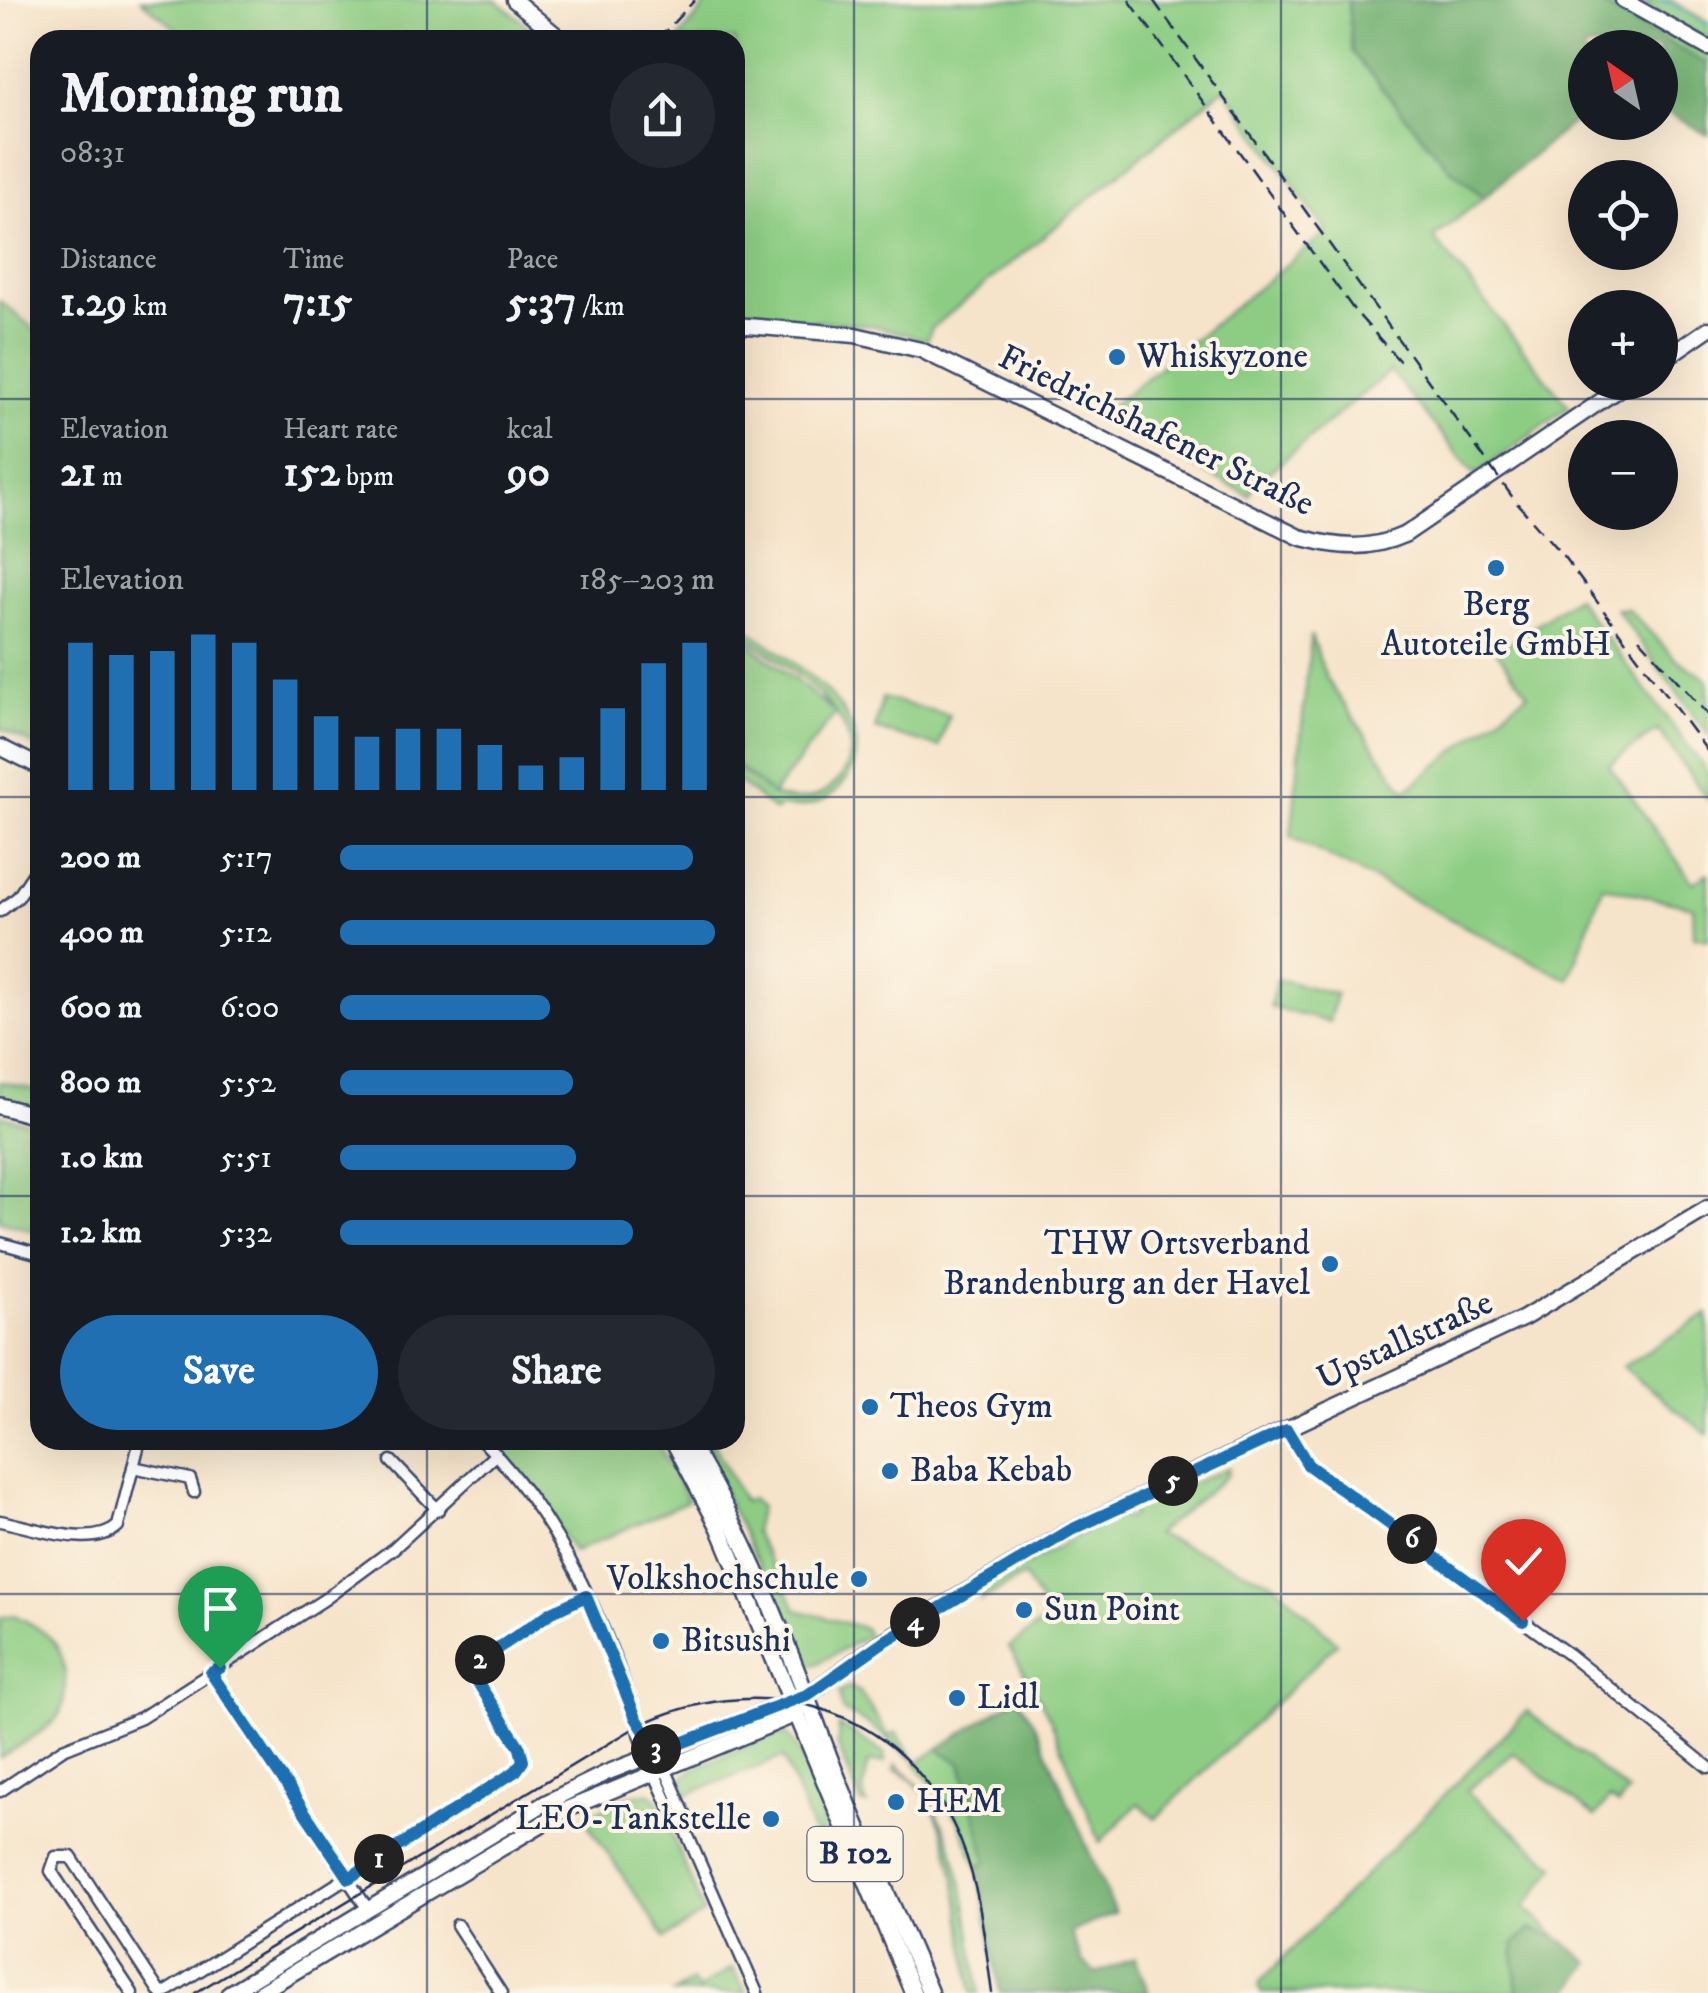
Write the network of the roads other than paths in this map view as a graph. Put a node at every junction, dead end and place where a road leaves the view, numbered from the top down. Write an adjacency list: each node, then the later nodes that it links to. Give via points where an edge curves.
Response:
1 (514, 0): 3 (street)
2 (1623, 0): 4 (street)
3 (550, 30)
4 (1708, 48)
5 (745, 326): 8 (street, Friedrichshafener Straße, via 855,335 921,350 1299,538 1349,548 1406,534)
6 (1708, 330): 7 (street)
7 (1678, 350)
8 (1603, 400)
9 (0, 747): 10 (street)
10 (30, 762)
11 (30, 879): 12 (street)
12 (0, 912)
13 (0, 1106): 14 (main road)
14 (30, 1114)
15 (1708, 1208): 18 (street, Upstallstraße, via 1524,1318)
16 (0, 1243): 17 (street)
17 (30, 1251)
18 (1287, 1430): 31 (street, Upstallstraße, via 1071,1530 892,1636); 34 (street, via 1308,1465 1568,1654)
19 (138, 1450): 25 (street)
20 (492, 1450): 23 (street)
21 (678, 1450): 32 (main road, B 102, via 719,1527)
22 (694, 1450): 31 (main road, B 102)
23 (496, 1454): 27 (street); 29 (street, via 550,1525)
24 (391, 1460): 27 (street)
25 (134, 1467): 26 (street, via 190,1479); 28 (street, via 118,1526 101,1537)
26 (194, 1492)
27 (438, 1510): 30 (street, via 368,1569)
28 (0, 1521)
29 (586, 1596): 33 (street); 37 (street, via 473,1668 474,1680 520,1748 523,1761 516,1771)
30 (211, 1673): 36 (street, via 142,1718 63,1749); 37 (street)
31 (809, 1694): 32 (street, Upstallstraße); 48 (main road, B 102)
32 (795, 1707): 33 (street); 35 (street); 47 (main road, B 102)
33 (653, 1754): 35 (street); 38 (street, via 546,1802)
34 (1708, 1767)
35 (659, 1770): 39 (street, via 555,1815); 46 (street, via 686,1818 684,1827)
36 (0, 1791)
37 (349, 1878): 38 (street); 42 (street)
38 (367, 1908): 39 (street); 43 (street)
39 (376, 1922): 44 (street)
40 (457, 1925): 45 (street)
41 (132, 1993): 42 (street, via 51,1871 56,1857 71,1857)
42 (162, 1993)
43 (229, 1993)
44 (259, 1993)
45 (502, 1993)
46 (757, 1993)
47 (912, 1993)
48 (930, 1993)

